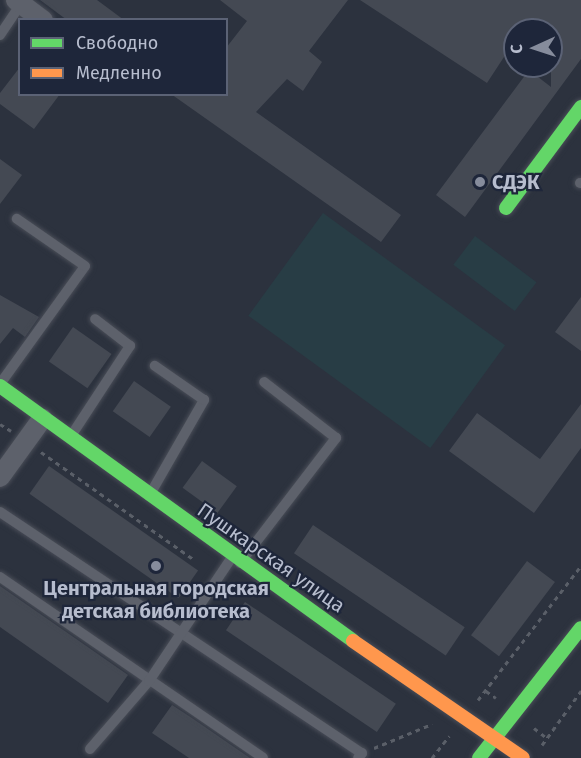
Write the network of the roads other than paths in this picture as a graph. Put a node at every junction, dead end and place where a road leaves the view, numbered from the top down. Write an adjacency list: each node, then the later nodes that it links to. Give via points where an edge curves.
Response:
1 (19, 2): 2 (street); 3 (lane)
2 (40, 18)
3 (0, 35)
4 (581, 107): 5 (street)
5 (506, 208)
6 (17, 219): 10 (lane, via 85,266)
7 (96, 319): 12 (lane, via 130,346)
8 (155, 366): 14 (lane, via 204,399)
9 (264, 382): 16 (lane, via 336,438)
10 (0, 385): 11 (street, Пушкарская улица)
11 (42, 419): 12 (street, Пушкарская улица); 13 (street)
12 (69, 439): 14 (street, Пушкарская улица)
13 (0, 477)
14 (148, 496): 16 (street, Пушкарская улица)
15 (0, 512): 19 (lane)
16 (236, 560): 19 (lane); 21 (street, Пушкарская улица)
17 (0, 577): 20 (lane)
18 (581, 628): 21 (street)
19 (182, 630): 20 (lane); 23 (lane)
20 (148, 681): 22 (lane); 24 (lane)
21 (495, 737): 25 (street); 26 (street, Пушкарская улица)
22 (90, 749)
23 (360, 755)
24 (263, 758)
25 (479, 758)
26 (523, 758)

